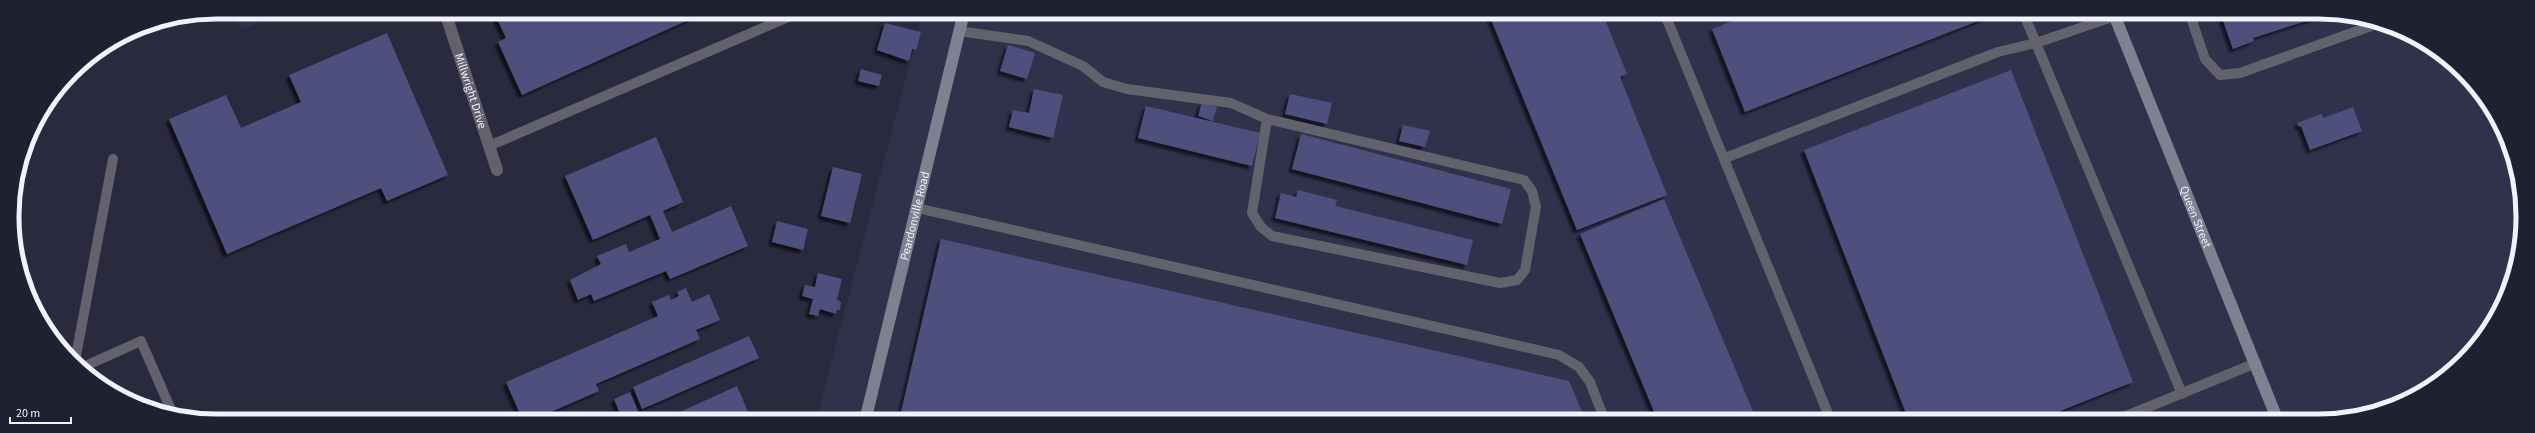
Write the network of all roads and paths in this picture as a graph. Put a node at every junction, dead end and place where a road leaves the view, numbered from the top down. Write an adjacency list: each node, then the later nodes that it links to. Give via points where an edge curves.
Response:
1 (447, 19): 13 (street, Millwright Drive)
2 (784, 19): 13 (lane)
3 (963, 19): 10 (street, Peardonville Road)
4 (1667, 19): 14 (lane)
5 (2027, 19): 11 (lane)
6 (2101, 19): 11 (lane)
7 (2116, 19): 19 (street, Queen Street)
8 (2191, 19): 9 (lane, via 2205,59 2220,75 2240,73)
9 (2371, 26)
10 (960, 31): 12 (lane, via 1028,41 1083,66 1104,82 1127,89 1231,103); 17 (street, Peardonville Road)
11 (2036, 43): 14 (lane, via 1998,52); 21 (lane)
12 (1267, 119): 12 (lane, via 1524,180 1532,191 1536,207 1525,270 1517,280 1500,283 1272,236 1261,227 1252,214)
13 (489, 146): 16 (street, Millwright Drive)
14 (1726, 158): 25 (lane)
15 (113, 159): 18 (lane)
16 (497, 170)
17 (917, 208): 23 (street, Peardonville Road); 24 (lane, via 1559,355 1579,367 1590,382)
18 (77, 356)
19 (2256, 363): 21 (lane); 27 (street, Queen Street)
20 (87, 365): 22 (lane, via 141,341)
21 (2182, 394): 26 (lane)
22 (170, 408)
23 (866, 414)
24 (1603, 414)
25 (1829, 414)
26 (2130, 414)
27 (2276, 414)

